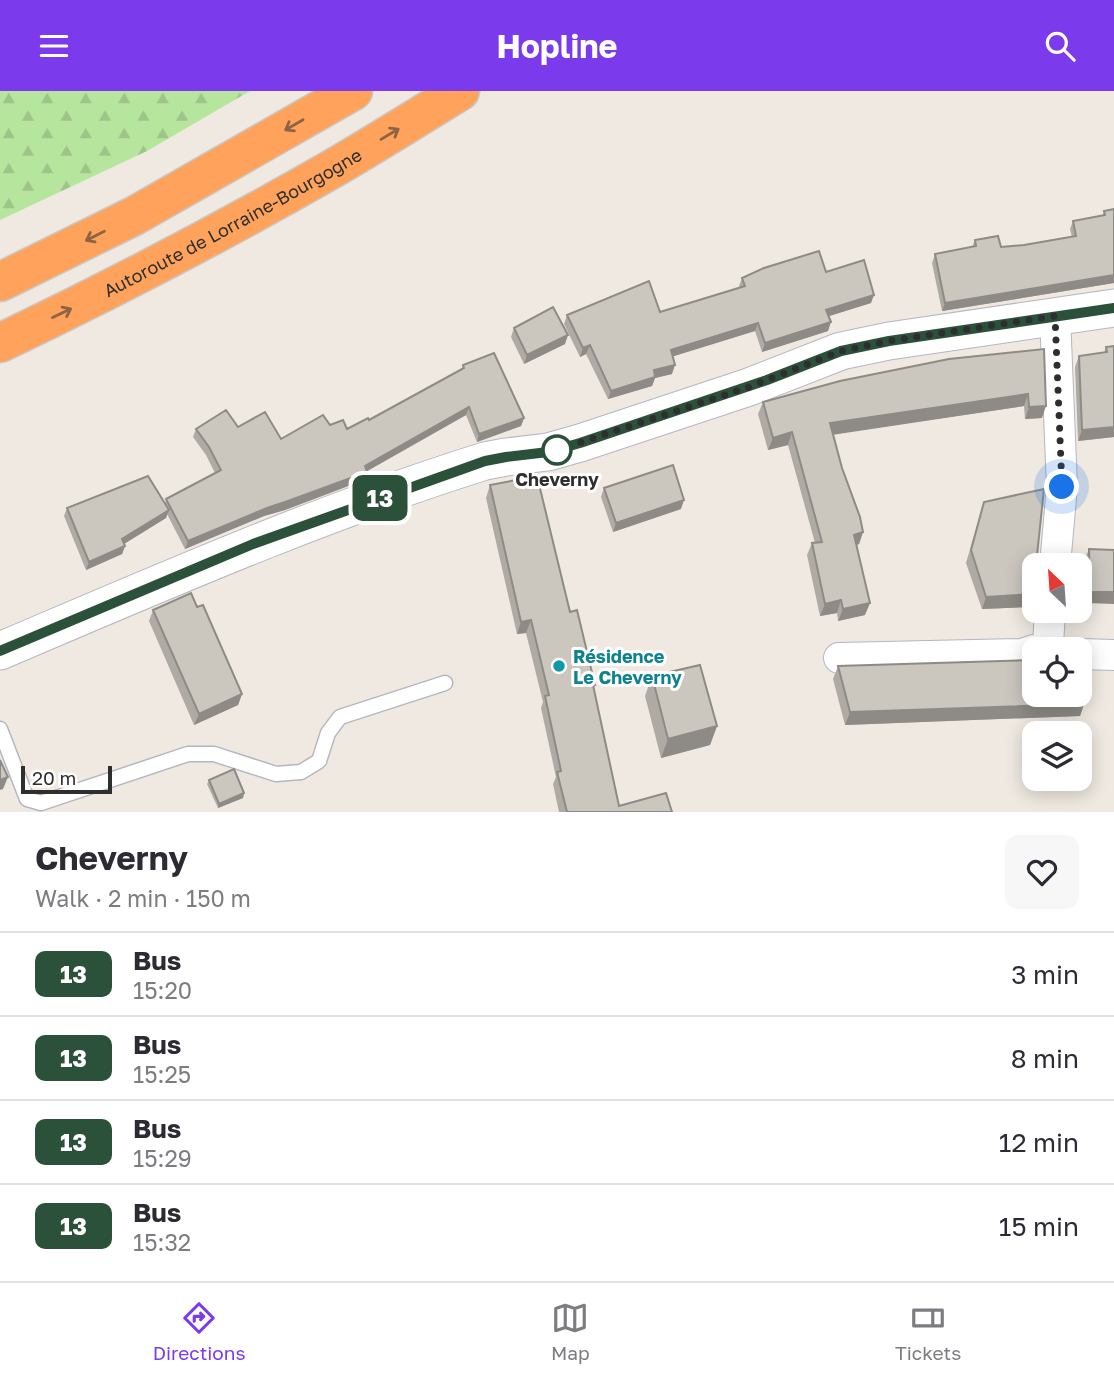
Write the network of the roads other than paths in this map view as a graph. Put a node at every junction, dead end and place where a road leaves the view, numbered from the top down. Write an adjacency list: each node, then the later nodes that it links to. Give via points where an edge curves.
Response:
1 (353, 91): 3 (highway, one-way to 3, via 134,216)
2 (460, 91): 6 (highway, Autoroute de Lorraine-Bourgogne, one-way to 2, via 242,220)
3 (0, 282)
4 (1114, 308): 5 (street)
5 (1055, 316): 7 (street, via 1062,487); 8 (street, via 841,351 580,443 485,461 253,544)
6 (0, 343)
7 (1056, 553)
8 (0, 651)
9 (1022, 654): 12 (street)
10 (1092, 654): 11 (street)
11 (1114, 655)
12 (839, 658)
13 (445, 683): 14 (lane, via 340,716 328,733 319,761 301,772 276,774 215,754 188,754 41,803 27,799)
14 (0, 729)

